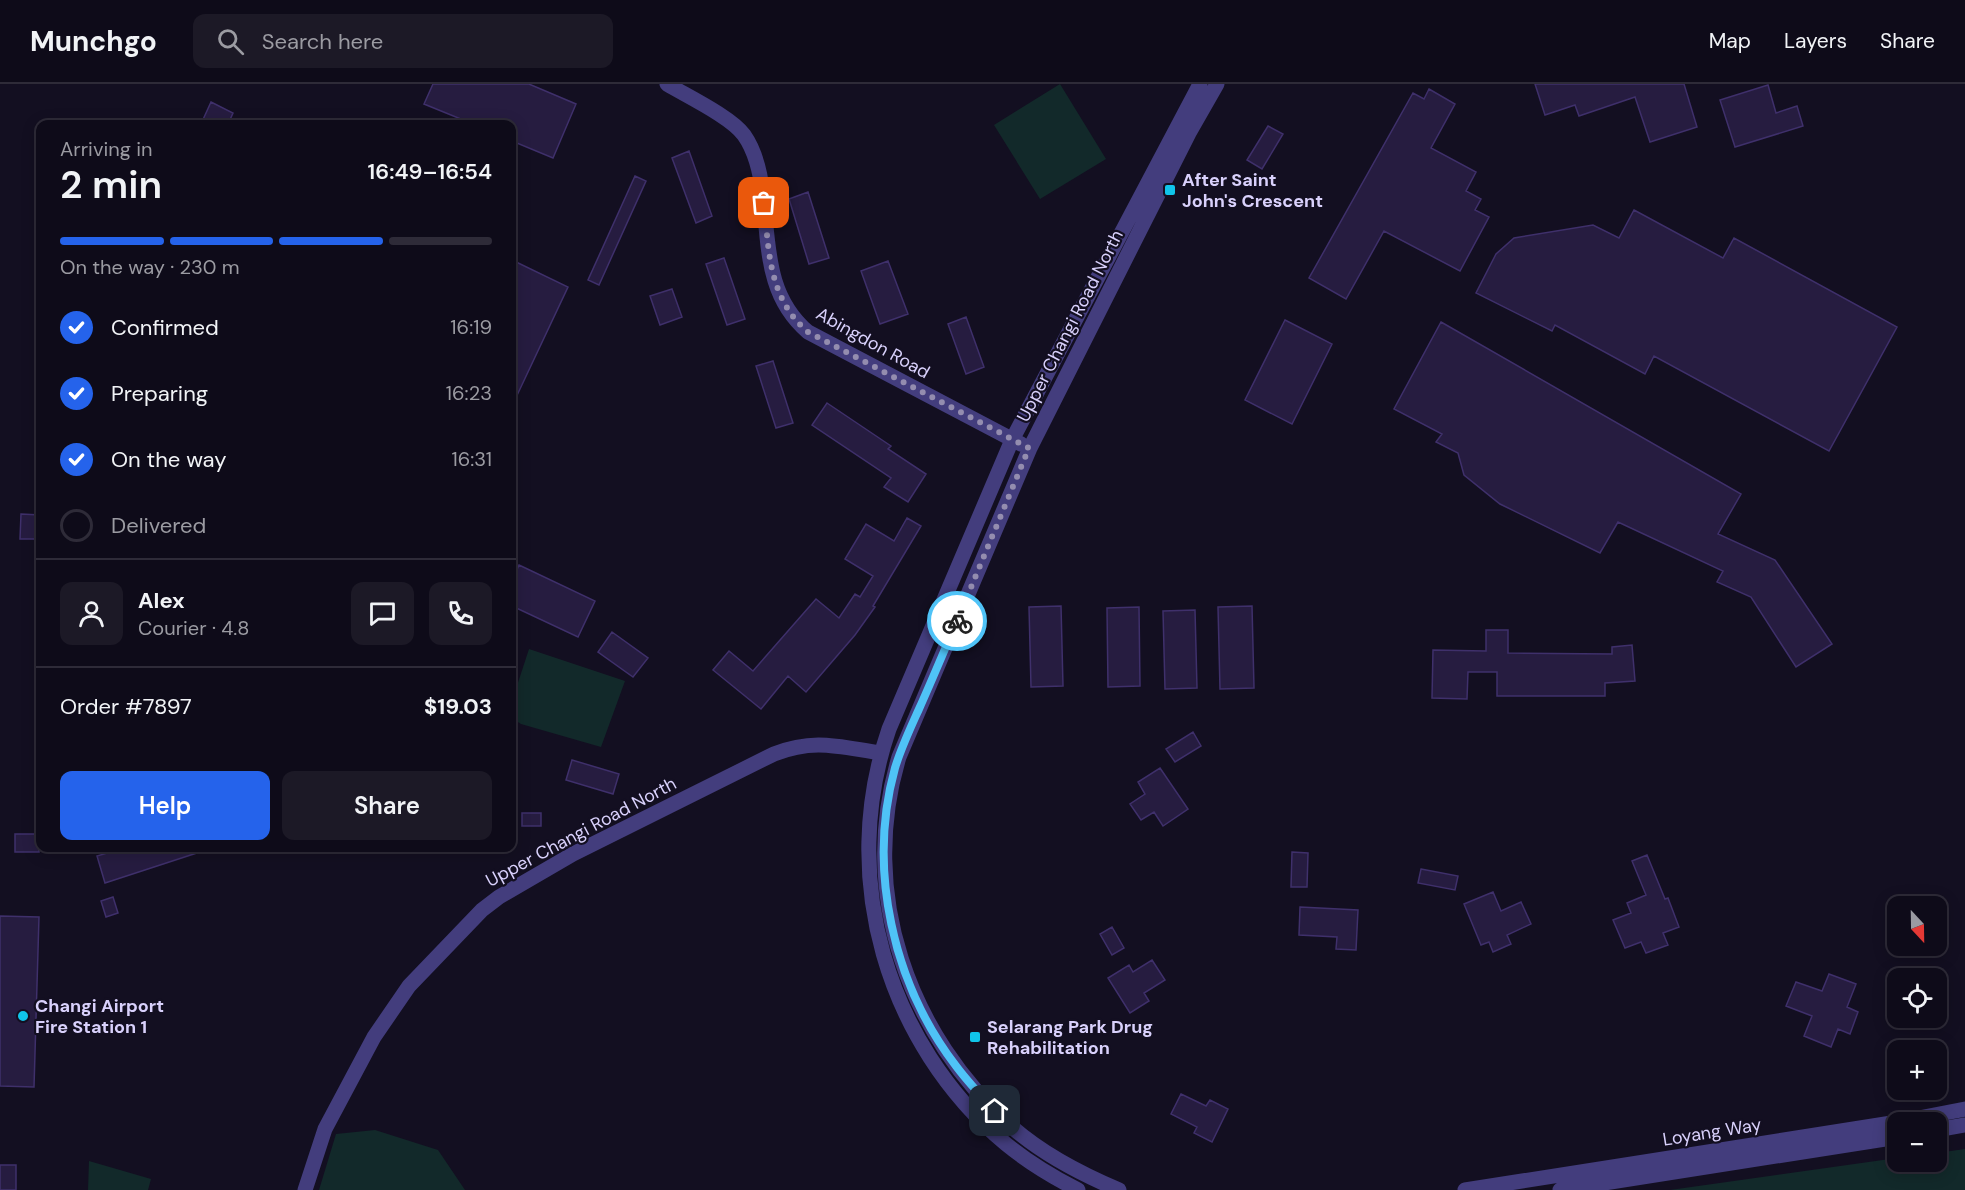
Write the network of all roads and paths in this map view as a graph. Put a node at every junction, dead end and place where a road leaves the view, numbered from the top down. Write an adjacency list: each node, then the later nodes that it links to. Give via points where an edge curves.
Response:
1 (667, 84): 4 (street, Abingdon Road, via 743,134 761,179 772,273 784,305 798,323 808,332)
2 (1200, 84): 4 (street, Upper Changi Road North)
3 (1218, 84): 5 (street, Upper Changi Road North)
4 (1012, 440): 5 (street, Abingdon Road); 6 (street, Upper Changi Road North)
5 (1029, 448): 13 (street, Upper Changi Road North, via 898,757 885,837 887,904 904,970 920,1007 955,1065 1014,1129 1065,1164)
6 (880, 753): 11 (street, Upper Changi Road North, via 824,744 790,747 585,848 490,903 409,986 374,1037 325,1129); 12 (street, Upper Changi Road North, via 868,834 869,874 881,945 892,982 918,1039 964,1103 1029,1161)
7 (1965, 1109): 14 (street, Loyang Way)
8 (1965, 1125): 9 (street)
9 (1947, 1128)
10 (1887, 1139): 15 (street, Loyang Way)
11 (305, 1190)
12 (1078, 1190)
13 (1119, 1190)
14 (1465, 1190)
15 (1560, 1190)

